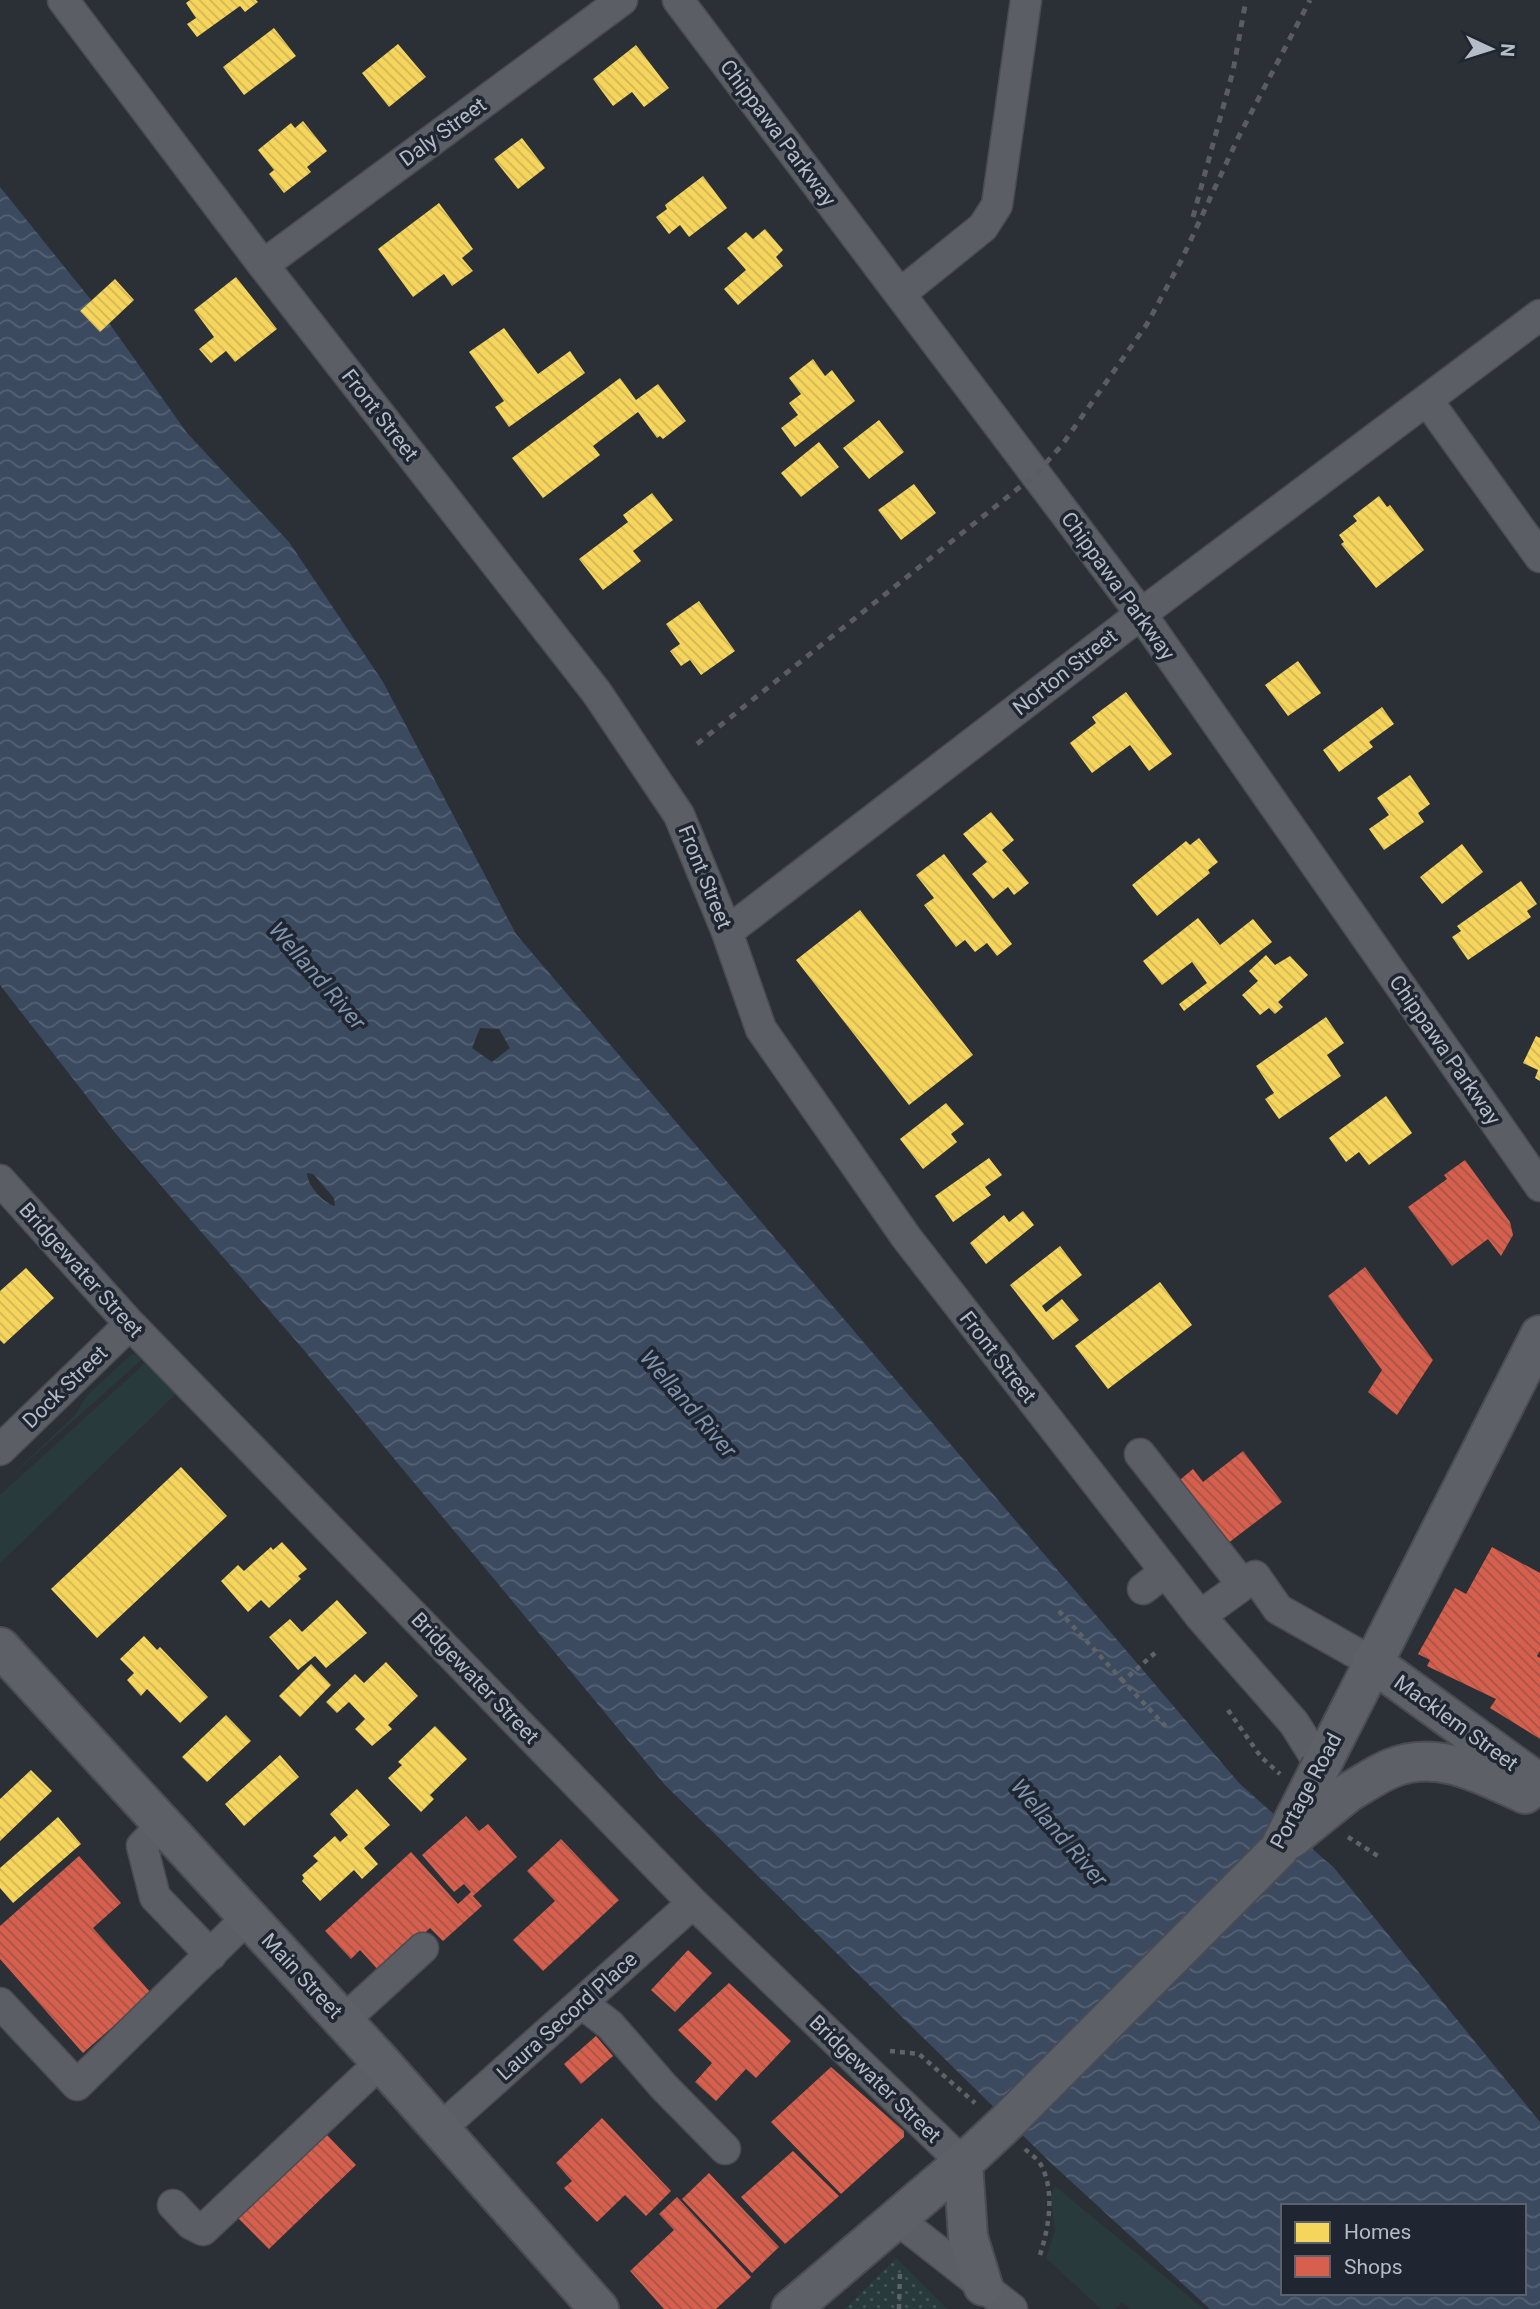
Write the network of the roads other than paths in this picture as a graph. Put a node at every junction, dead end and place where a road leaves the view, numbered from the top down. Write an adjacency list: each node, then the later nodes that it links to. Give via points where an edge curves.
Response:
1 (63, 0): 5 (street, Front Street)
2 (622, 0): 5 (street, Daly Street)
3 (678, 0): 6 (street, Chippawa Parkway)
4 (1026, 0): 6 (street, via 998,205 983,227)
5 (263, 265): 11 (street, Front Street, via 597,693 679,815)
6 (900, 294): 10 (street, Chippawa Parkway)
7 (1540, 315): 8 (street, Norton Street)
8 (1427, 400): 9 (street); 10 (street, Norton Street)
9 (1540, 557)
10 (1141, 614): 11 (street, Norton Street); 13 (street, Chippawa Parkway)
11 (727, 932): 19 (street, Front Street, via 761,1029 1154,1581)
12 (0, 1181): 14 (street, Bridgewater Street)
13 (1540, 1186)
14 (130, 1324): 16 (street, Dock Street); 27 (street, Bridgewater Street)
15 (1540, 1335): 21 (main road, Portage Road)
16 (0, 1450)
17 (1140, 1454): 18 (street)
18 (1243, 1585): 19 (street); 21 (street, via 1255,1576 1278,1608)
19 (1200, 1616): 22 (street, Front Street, via 1294,1723)
20 (0, 1647): 25 (main road, Main Street)
21 (1372, 1662): 22 (main road, Portage Road); 23 (main road, Macklem Street)
22 (1321, 1766): 26 (main road, Portage Road, bridge)
23 (1540, 1784)
24 (1540, 1802): 26 (main road, bridge, via 1462,1766 1426,1760 1392,1768 1349,1792)
25 (163, 1824): 28 (main road, Main Street); 30 (street, via 142,1846 155,1897)
26 (1279, 1849): 37 (main road, Portage Road, bridge)
27 (693, 1903): 32 (street, Laura Secord Place); 37 (street, Bridgewater Street)
28 (248, 1917): 30 (street); 33 (main road, Main Street)
29 (423, 1948): 33 (street)
30 (211, 1955): 31 (street, via 77,2085)
31 (0, 2003)
32 (583, 2004): 35 (street, Laura Secord Place); 36 (street, via 610,2025)
33 (343, 2021): 34 (main road, Main Street)
34 (381, 2062): 35 (main road, Main Street); 38 (street, via 204,2230)
35 (441, 2128): 41 (main road, Main Street)
36 (725, 2149)
37 (969, 2157): 39 (main road, Portage Road); 40 (main road, via 968,2237)
38 (173, 2205)
39 (897, 2219): 40 (street); 42 (main road, Portage Road)
40 (998, 2298)
41 (599, 2309)
42 (791, 2309)

